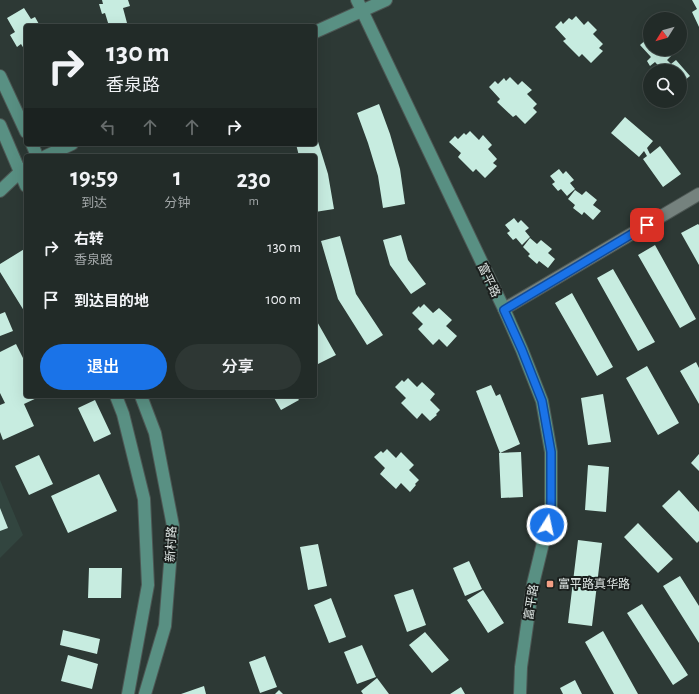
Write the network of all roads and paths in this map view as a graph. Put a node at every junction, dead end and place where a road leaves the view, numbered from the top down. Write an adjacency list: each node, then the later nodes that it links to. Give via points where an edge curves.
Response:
1 (386, 0): 2 (street)
2 (360, 5): 3 (street); 12 (street, 富平路)
3 (317, 31)
4 (0, 76): 6 (street)
5 (0, 126): 9 (street)
6 (24, 128)
7 (68, 146): 8 (street)
8 (50, 154)
9 (23, 170): 10 (street)
10 (0, 191)
11 (699, 194): 12 (street)
12 (504, 310): 17 (street, 富平路, via 542,401 551,452 551,510 533,584)
13 (117, 398): 15 (street, 新村路, via 144,499 148,585)
14 (142, 398): 16 (street, 新村路, via 155,432 173,526 165,626)
15 (128, 694)
16 (145, 694)
17 (520, 694)

